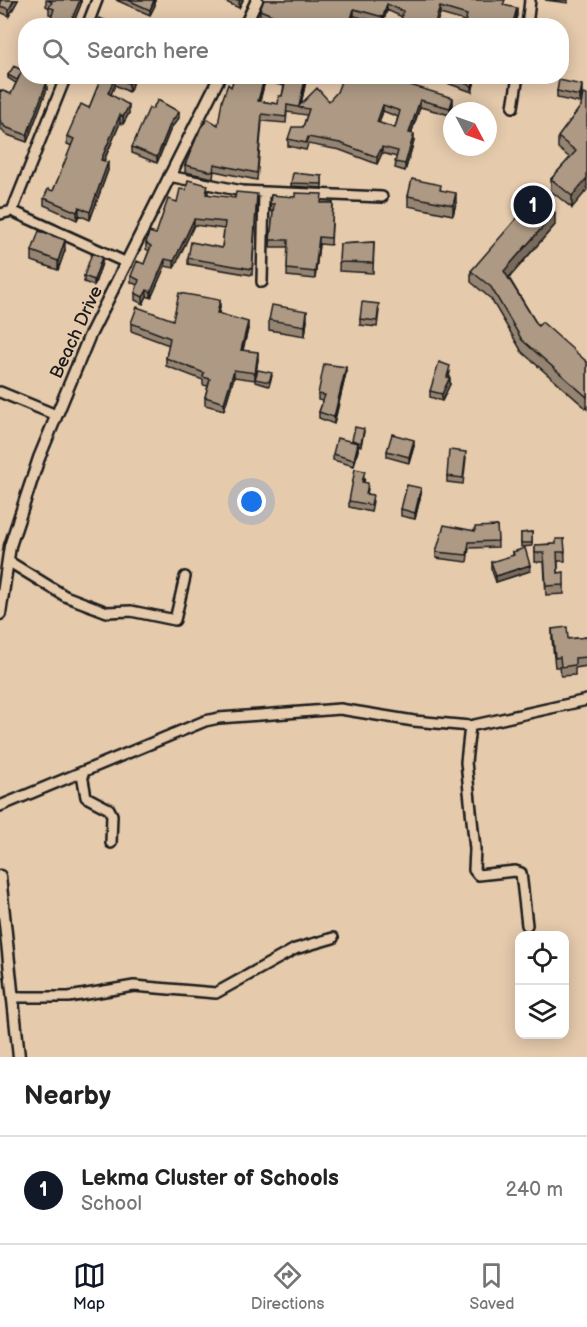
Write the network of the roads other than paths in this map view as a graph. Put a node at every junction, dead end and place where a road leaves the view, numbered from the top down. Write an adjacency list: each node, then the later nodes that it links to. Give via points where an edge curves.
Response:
1 (97, 0): 4 (street)
2 (257, 0): 5 (street)
3 (530, 0): 6 (street)
4 (90, 18)
5 (249, 18)
6 (528, 18)
7 (63, 84): 14 (street)
8 (216, 84): 11 (street, Beach Drive)
9 (517, 84): 10 (street)
10 (513, 106)
11 (169, 176): 12 (street); 16 (street, Beach Drive)
12 (264, 192): 13 (street); 17 (street)
13 (382, 197)
14 (12, 211): 15 (street); 16 (street)
15 (0, 214)
16 (127, 263): 19 (street, Beach Drive)
17 (262, 282)
18 (0, 392): 19 (street)
19 (56, 416): 20 (street, Beach Drive, via 35,469)
20 (8, 561): 21 (street, via 65,596 107,612 131,611 175,620); 22 (street, Beach Drive)
21 (185, 577)
22 (0, 614)
23 (587, 700): 24 (street)
24 (470, 726): 25 (street, via 340,709 219,718); 29 (street, via 466,762 474,870 478,875 521,873)
25 (81, 774): 26 (street); 27 (street, via 86,797 105,806 112,815)
26 (0, 806)
27 (111, 843)
28 (0, 876): 31 (street)
29 (527, 925)
30 (333, 938): 31 (street, via 295,949 216,993 134,986 69,997)
31 (12, 997): 32 (street)
32 (19, 1057)

